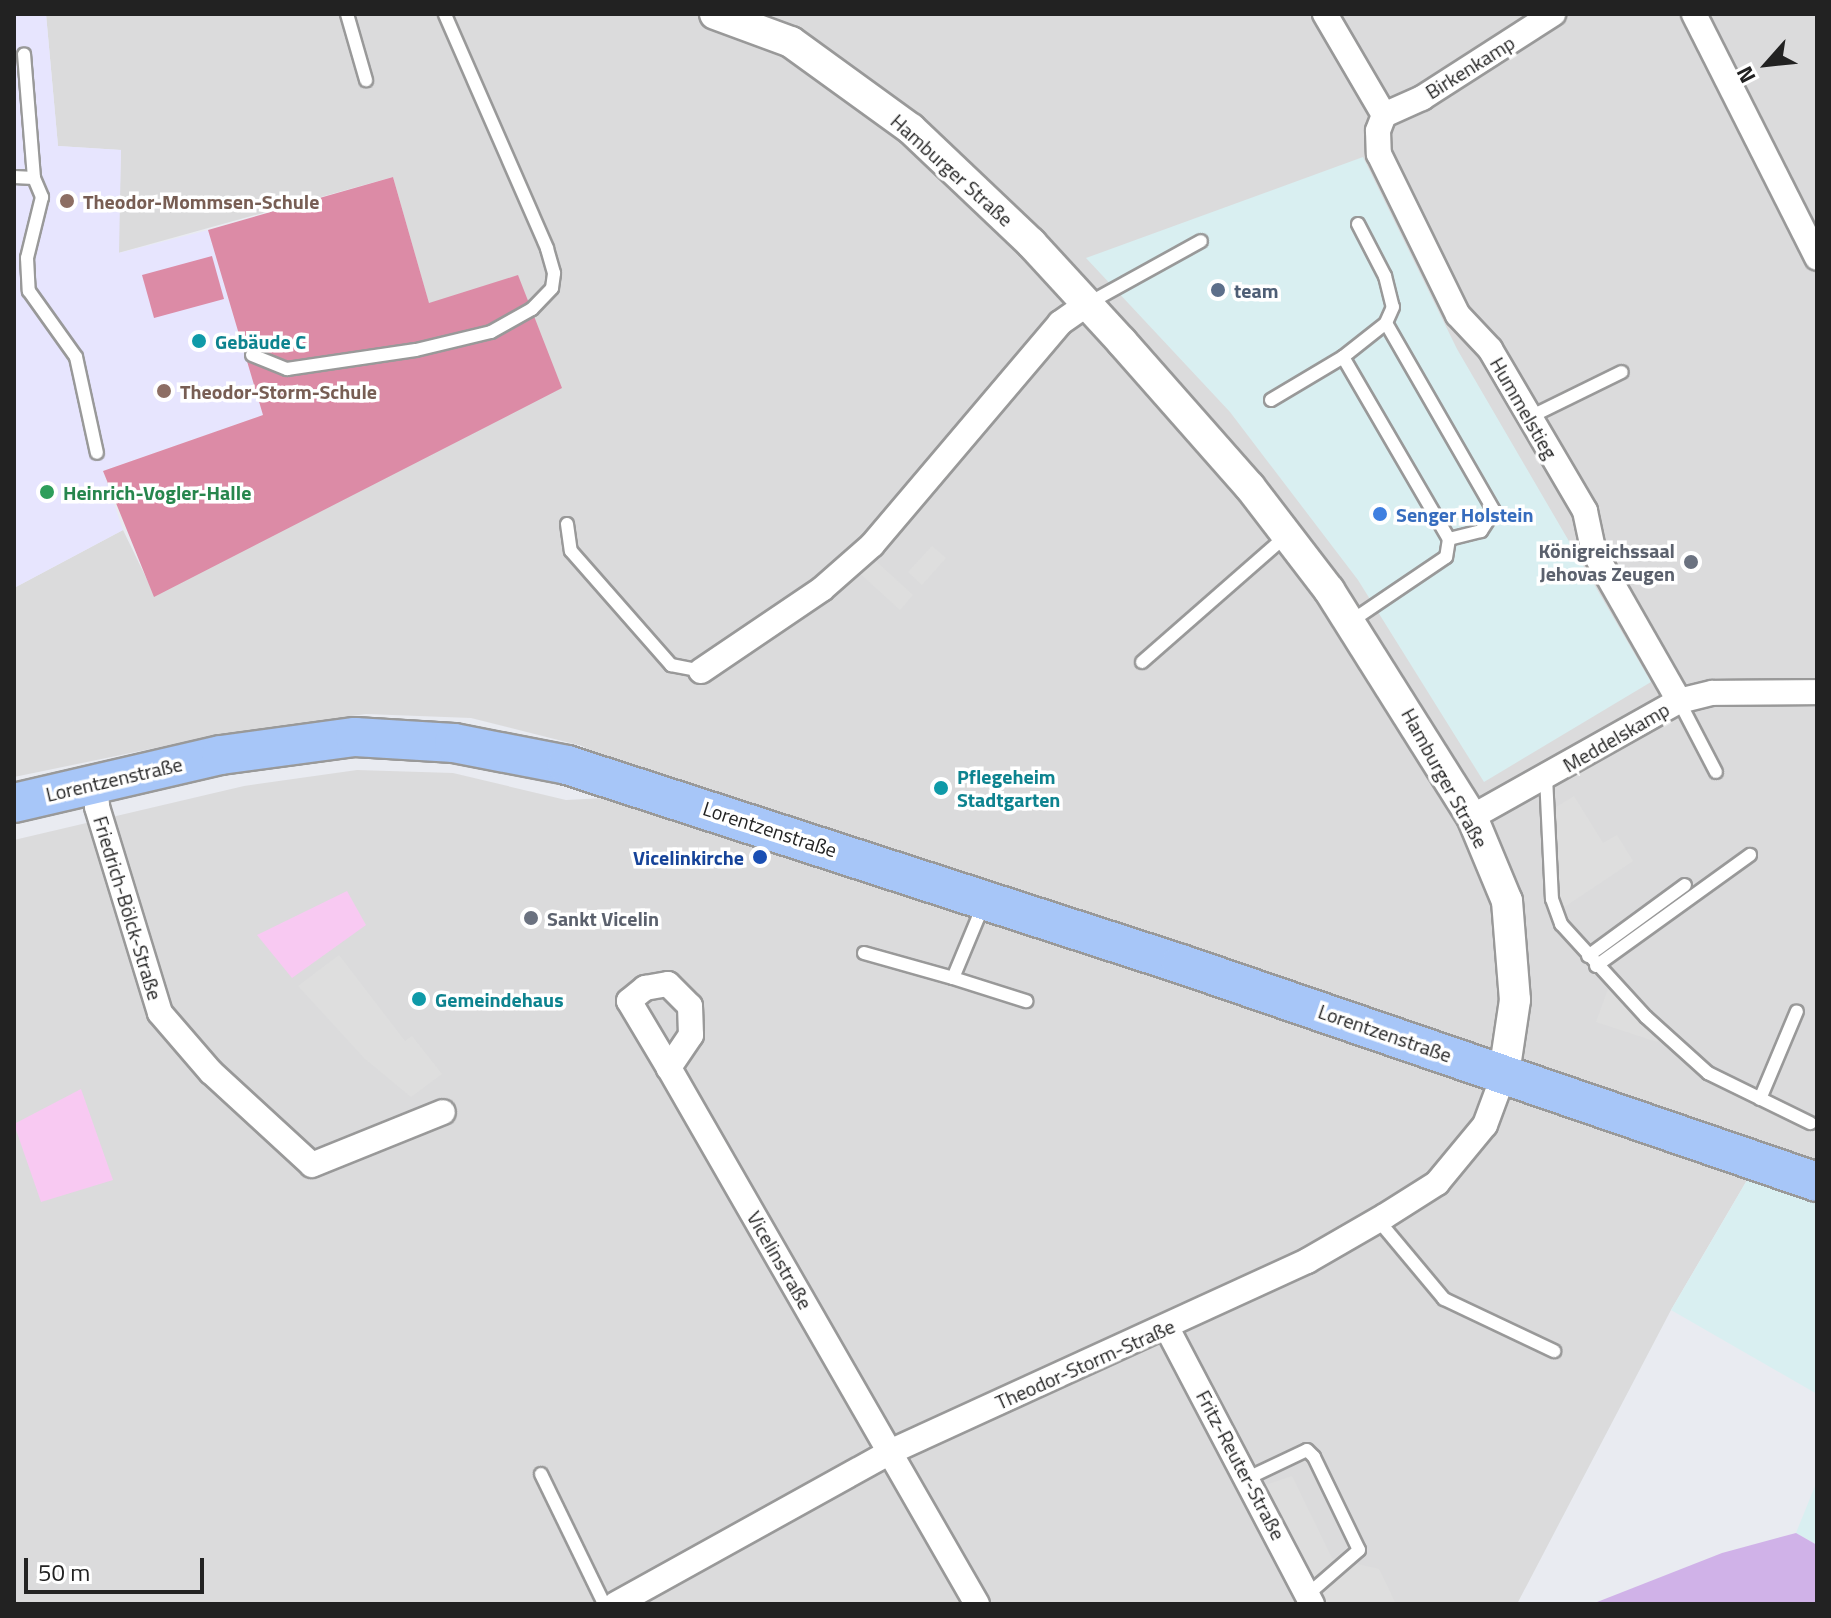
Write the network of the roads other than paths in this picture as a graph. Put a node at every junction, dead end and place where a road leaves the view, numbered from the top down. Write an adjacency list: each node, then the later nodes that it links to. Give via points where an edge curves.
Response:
1 (347, 14): 8 (lane)
2 (445, 14): 17 (lane, via 547,248 552,288 532,309 491,332 447,343 287,369)
3 (715, 14): 15 (street, Hamburger Straße, via 791,42 911,129)
4 (1325, 14): 9 (street)
5 (1553, 14): 9 (street, Birkenkamp, via 1422,98)
6 (1694, 14): 14 (street)
7 (24, 54): 11 (lane)
8 (366, 80)
9 (1384, 115): 21 (street, Hummelstieg, via 1379,154 1458,315 1490,349)
10 (14, 177): 11 (lane)
11 (34, 178): 22 (lane, via 42,197 27,258 29,291 76,357)
12 (1358, 224): 16 (lane, via 1385,276 1393,307)
13 (1201, 241): 15 (lane)
14 (1817, 258)
15 (1087, 304): 24 (street, Hamburger Straße); 28 (street, via 1060,323 872,545 822,589)
16 (1386, 323): 18 (lane); 25 (lane, via 1494,511 1481,531)
17 (252, 355)
18 (1343, 357): 20 (lane); 25 (lane)
19 (1622, 372): 21 (lane)
20 (1271, 400)
21 (1530, 417): 30 (street, Hummelstieg, via 1585,511 1593,550)
22 (97, 453)
23 (567, 524): 28 (lane, via 571,551 671,665)
24 (1286, 536): 26 (street, Hamburger Straße); 27 (lane)
25 (1449, 539): 26 (lane, via 1446,557)
26 (1350, 622): 35 (street, Hamburger Straße)
27 (1142, 662)
28 (701, 671)
29 (1817, 692): 30 (street, Meddelskamp, via 1712,693)
30 (1679, 701): 31 (lane); 32 (street, Meddelskamp)
31 (1716, 772)
32 (1546, 777): 35 (street, Meddelskamp); 40 (lane, via 1552,899 1561,924)
33 (95, 782): 34 (main road, Lorentzenstraße); 38 (main road, Lorentzenstraße, via 221,755 355,737 454,743 567,765); 47 (street, Friedrich-Bölck-Straße, via 97,807 160,1013 211,1072 312,1165)
34 (14, 803)
35 (1472, 817): 45 (street, Hamburger Straße, via 1507,901 1515,1000)
36 (1750, 855): 40 (lane)
37 (1685, 885): 40 (lane)
38 (986, 899): 41 (lane); 45 (main road, Lorentzenstraße)
39 (864, 953): 41 (lane)
40 (1592, 961): 46 (lane, via 1708,1073)
41 (953, 978): 42 (lane)
42 (1026, 1001)
43 (1797, 1011): 46 (lane)
44 (669, 1068): 53 (street, Vicelinstraße)
45 (1504, 1074): 49 (main road); 50 (street, Theodor-Storm-Straße, via 1485,1125 1437,1183)
46 (1760, 1099): 48 (lane)
47 (443, 1112)
48 (1810, 1123)
49 (1817, 1182)
50 (1378, 1220): 51 (street, Theodor-Storm-Straße, via 1307,1261); 52 (lane, via 1444,1299)
51 (1167, 1328): 53 (street, Theodor-Storm-Straße); 55 (street, Fritz-Reuter-Straße)
52 (1554, 1351)
53 (890, 1452): 58 (street, Theodor-Storm-Straße); 59 (street, Vicelinstraße)
54 (541, 1474): 57 (lane)
55 (1248, 1478): 56 (street, Fritz-Reuter-Straße); 56 (lane, via 1307,1450 1314,1457 1359,1550)
56 (1310, 1599)
57 (604, 1604)
58 (616, 1604)
59 (977, 1604)

